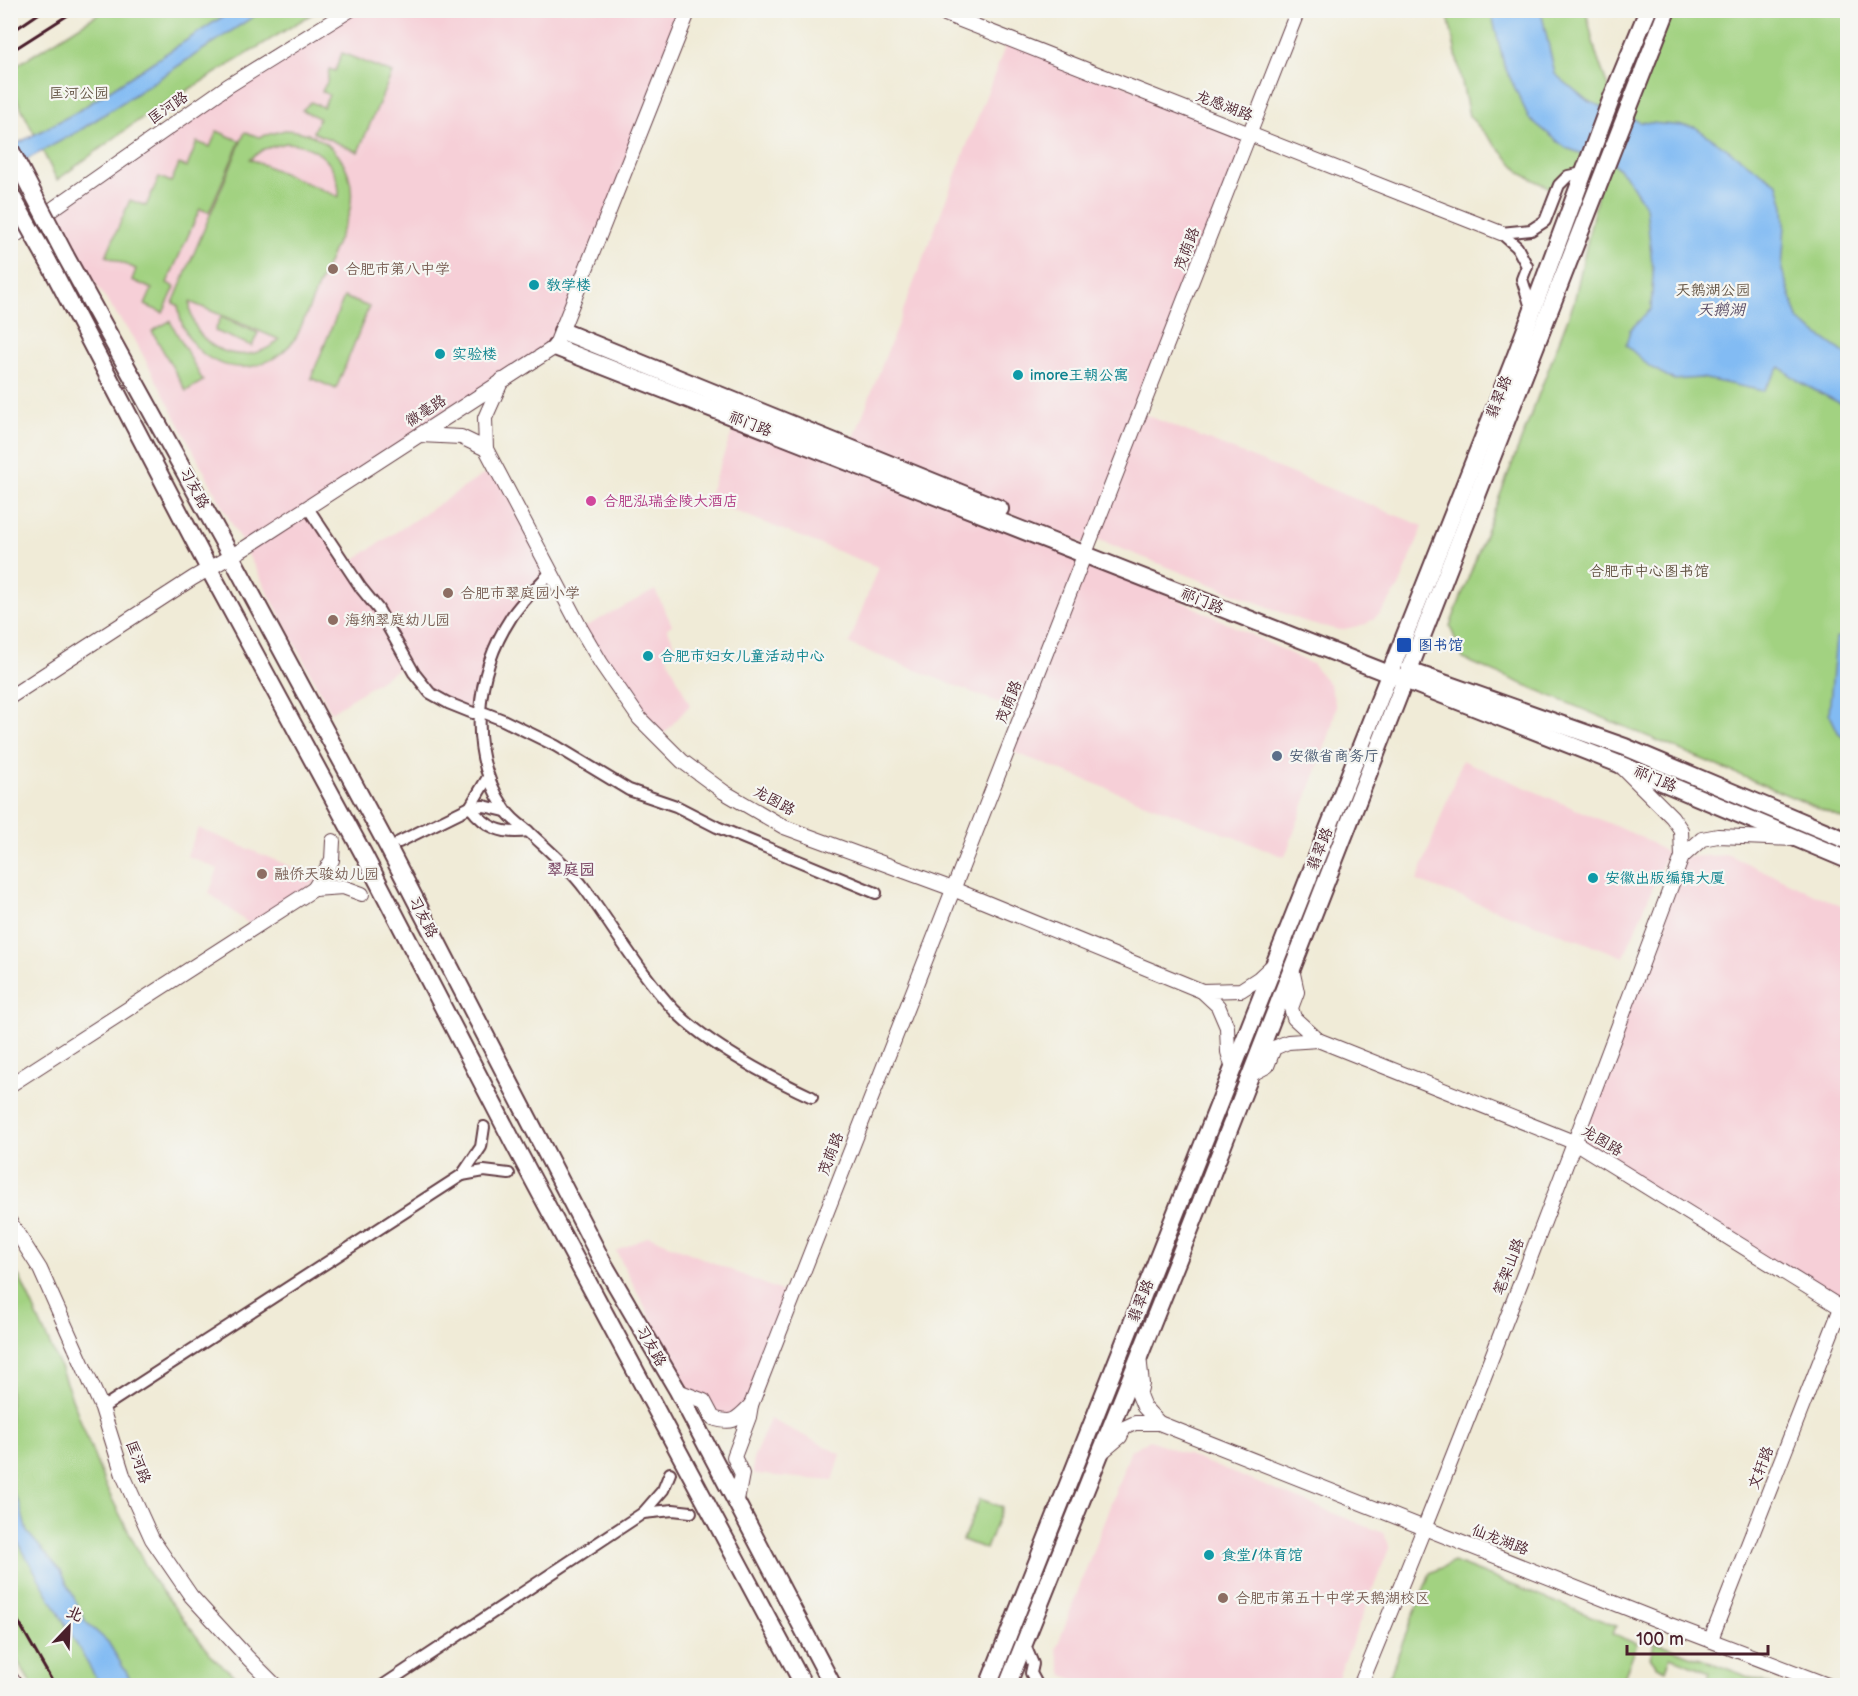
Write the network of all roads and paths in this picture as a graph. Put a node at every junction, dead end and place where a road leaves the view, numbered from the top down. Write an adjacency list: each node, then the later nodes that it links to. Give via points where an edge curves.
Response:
1 (350, 10): 12 (street, 匡河路, via 228,86)
2 (689, 10): 15 (street)
3 (935, 10): 7 (street, 龙感湖路)
4 (1298, 10): 7 (street, 茂荫路)
5 (1648, 10): 9 (main road, 翡翠路)
6 (1667, 10): 14 (main road, 翡翠路)
7 (1250, 134): 11 (street, 龙感湖路); 21 (street, 茂荫路)
8 (10, 149): 22 (main road, 习友路, bridge)
9 (1583, 173): 11 (street, via 1568,176 1558,185 1545,221 1531,230); 13 (main road, 翡翠路)
10 (10, 193): 23 (main road, 习友路, bridge)
11 (1501, 233): 13 (street, via 1517,247 1527,266 1522,279)
12 (10, 239)
13 (1532, 312): 14 (street); 25 (main road, 翡翠路)
14 (1541, 330): 25 (main road, 翡翠路)
15 (562, 331): 16 (street); 21 (main road, 祁门路)
16 (555, 347): 17 (street, 徽毫路); 21 (main road, 祁门路)
17 (502, 380): 18 (street, 徽毫路); 19 (street, via 485,417)
18 (420, 435): 19 (street, via 461,437); 20 (street, 徽毫路)
19 (486, 449): 24 (street, 龙图路)
20 (308, 508): 22 (street, 徽毫路); 27 (street, via 430,693)
21 (1087, 550): 25 (main road, 祁门路); 40 (street, 茂荫路)
22 (231, 556): 23 (street, 徽毫路); 58 (main road, 习友路, via 388,848 596,1250)
23 (209, 569): 26 (street, 徽毫路); 72 (main road, 习友路)
24 (551, 572): 27 (street, via 513,615 500,637 488,663); 40 (street, 龙图路, via 581,629 639,718 682,761 724,792 784,827)
25 (1399, 673): 28 (main road, 祁门路); 35 (main road, 祁门路, via 1625,747); 43 (main road, 翡翠路); 44 (main road, 翡翠路)
26 (10, 697)
27 (481, 713): 29 (street, via 480,747); 41 (street, via 556,746 629,790 676,806)
28 (1619, 764): 33 (main road, 祁门路); 37 (street, via 1672,817 1680,830)
29 (488, 777): 30 (street); 31 (street)
30 (470, 807): 31 (street); 32 (street, via 496,830 514,834); 36 (street)
31 (506, 811): 32 (street)
32 (528, 831): 50 (street, via 584,887 642,972 676,1011 706,1036 771,1078)
33 (1802, 840): 37 (street, via 1718,836 1702,839); 38 (main road, 祁门路)
34 (333, 841): 39 (street, via 332,860)
35 (1848, 841)
36 (399, 842)
37 (1682, 858): 52 (street, 笔架山路)
38 (1848, 860)
39 (314, 889): 42 (street, via 343,886); 49 (street)
40 (953, 889): 45 (street, 龙图路); 59 (street, 茂荫路)
41 (876, 893)
42 (362, 894)
43 (1275, 963): 45 (street, via 1242,990); 47 (main road, 翡翠路)
44 (1292, 969): 46 (street, via 1297,992 1291,1008 1294,1018); 48 (main road, 翡翠路)
45 (1202, 991): 47 (street, via 1218,1006 1227,1027)
46 (1318, 1040): 48 (street, via 1288,1042 1274,1048 1267,1066); 52 (street, 龙图路)
47 (1233, 1069): 74 (main road, 翡翠路)
48 (1250, 1075): 57 (main road, 翡翠路)
49 (10, 1085)
50 (812, 1097)
51 (484, 1128): 54 (street, via 481,1147)
52 (1576, 1143): 56 (street, 龙图路); 67 (street, 笔架山路)
53 (509, 1174): 54 (street, via 484,1171)
54 (462, 1175): 60 (street)
55 (10, 1222): 60 (street, 匡河路, via 40,1269)
56 (1844, 1310): 68 (street, 文轩路)
57 (1139, 1356): 61 (street, via 1142,1384 1138,1395); 62 (main road, 翡翠路)
58 (678, 1392): 59 (street, via 704,1401 713,1419 727,1422); 64 (main road, 习友路)
59 (751, 1405): 64 (street, 茂荫路, via 734,1458 742,1474)
60 (102, 1408): 70 (street, 匡河路, via 123,1475 152,1539 191,1596)
61 (1159, 1423): 62 (street, via 1135,1423 1124,1428); 67 (street, 仙龙湖路)
62 (1100, 1455): 69 (main road, 翡翠路)
63 (670, 1473): 66 (street, via 663,1490)
64 (736, 1500): 73 (main road, 习友路)
65 (691, 1512): 66 (street)
66 (643, 1513): 71 (street)
67 (1425, 1528): 68 (street, 仙龙湖路); 77 (street, 笔架山路)
68 (1712, 1639): 78 (street, 仙龙湖路)
69 (1024, 1642): 75 (main road, 翡翠路); 76 (street)
70 (276, 1686)
71 (382, 1686)
72 (804, 1686)
73 (833, 1686)
74 (988, 1686)
75 (1007, 1686)
76 (1038, 1686)
77 (1360, 1686)
78 (1830, 1686)

